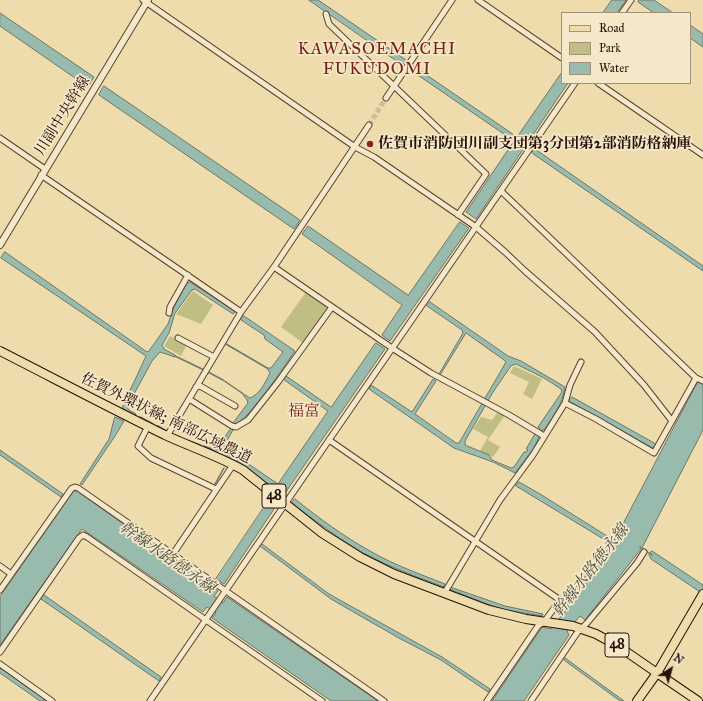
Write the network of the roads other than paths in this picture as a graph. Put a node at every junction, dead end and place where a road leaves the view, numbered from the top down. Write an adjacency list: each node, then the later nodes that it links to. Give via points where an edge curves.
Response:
1 (452, 0): 10 (street)
2 (478, 0): 7 (street)
3 (631, 0): 5 (street)
4 (146, 1): 14 (street); 16 (street, 川副中央幹線)
5 (623, 12)
6 (326, 14): 10 (street, via 329,24)
7 (561, 57)
8 (574, 84): 18 (street)
9 (599, 84): 15 (street)
10 (393, 87): 11 (street); 19 (street, via 486,174)
11 (386, 98)
12 (369, 125): 14 (street)
13 (0, 138): 16 (street)
14 (355, 147): 19 (street, via 374,157); 22 (street)
15 (703, 155)
16 (46, 169): 17 (street, 川副中央幹線)
17 (41, 175): 21 (street, 川副中央幹線); 23 (street)
18 (501, 191): 20 (street); 32 (street)
19 (458, 215): 20 (street)
20 (476, 227): 28 (street); 38 (street, via 595,332 644,384)
21 (0, 245)
22 (274, 267): 24 (street); 25 (street)
23 (188, 275): 25 (street); 26 (street)
24 (332, 307): 28 (street); 35 (street, via 248,420 236,427 232,426)
25 (241, 312): 30 (street)
26 (169, 313)
27 (178, 338): 30 (street)
28 (392, 348): 40 (street, via 438,377); 42 (street)
29 (0, 352): 39 (main road, 佐賀外環状線; 南部広域農道 / 48)
30 (214, 357): 34 (street)
31 (581, 362): 36 (street)
32 (696, 378): 33 (street); 38 (street)
33 (703, 381)
34 (196, 387): 35 (street); 37 (street, via 200,386)
35 (189, 399): 41 (street)
36 (565, 403): 38 (street, via 654,453); 40 (street)
37 (235, 406)
38 (672, 421)
39 (148, 426): 41 (main road, 佐賀外環状線; 南部広域農道 / 48); 44 (street, via 138,446 151,458)
40 (541, 433): 46 (street, via 533,455 500,500)
41 (167, 436): 43 (main road, 佐賀外環状線; 南部広域農道 / 48)
42 (329, 440): 45 (street); 46 (street)
43 (233, 465): 44 (street); 45 (main road, 佐賀外環状線; 南部広域農道 / 48)
44 (216, 489): 48 (street)
45 (284, 504): 52 (street); 53 (main road, 佐賀外環状線; 南部広域農道 / 48, via 322,533 360,557 394,574)
46 (475, 541): 53 (street); 56 (street, via 560,600)
47 (644, 552): 57 (street, via 587,623)
48 (173, 554): 50 (street, via 75,487); 52 (street)
49 (0, 566): 50 (street)
50 (11, 574): 51 (street)
51 (0, 590)
52 (225, 591): 55 (street); 64 (street)
53 (445, 592): 56 (main road, 佐賀外環状線; 南部広域農道 / 48, via 490,610)
54 (702, 595): 60 (main road)
55 (205, 619): 58 (street, via 88,536 83,535 78,538); 62 (street); 63 (street)
56 (549, 622): 57 (main road, 48); 65 (street, via 538,626)
57 (577, 627): 60 (main road, 48, via 618,646); 66 (street)
58 (0, 652)
59 (0, 664): 61 (street)
60 (657, 673): 67 (main road); 68 (main road)
61 (52, 701)
62 (150, 701)
63 (322, 701)
64 (384, 701)
65 (487, 701)
66 (531, 701)
67 (638, 701)
68 (698, 701)

